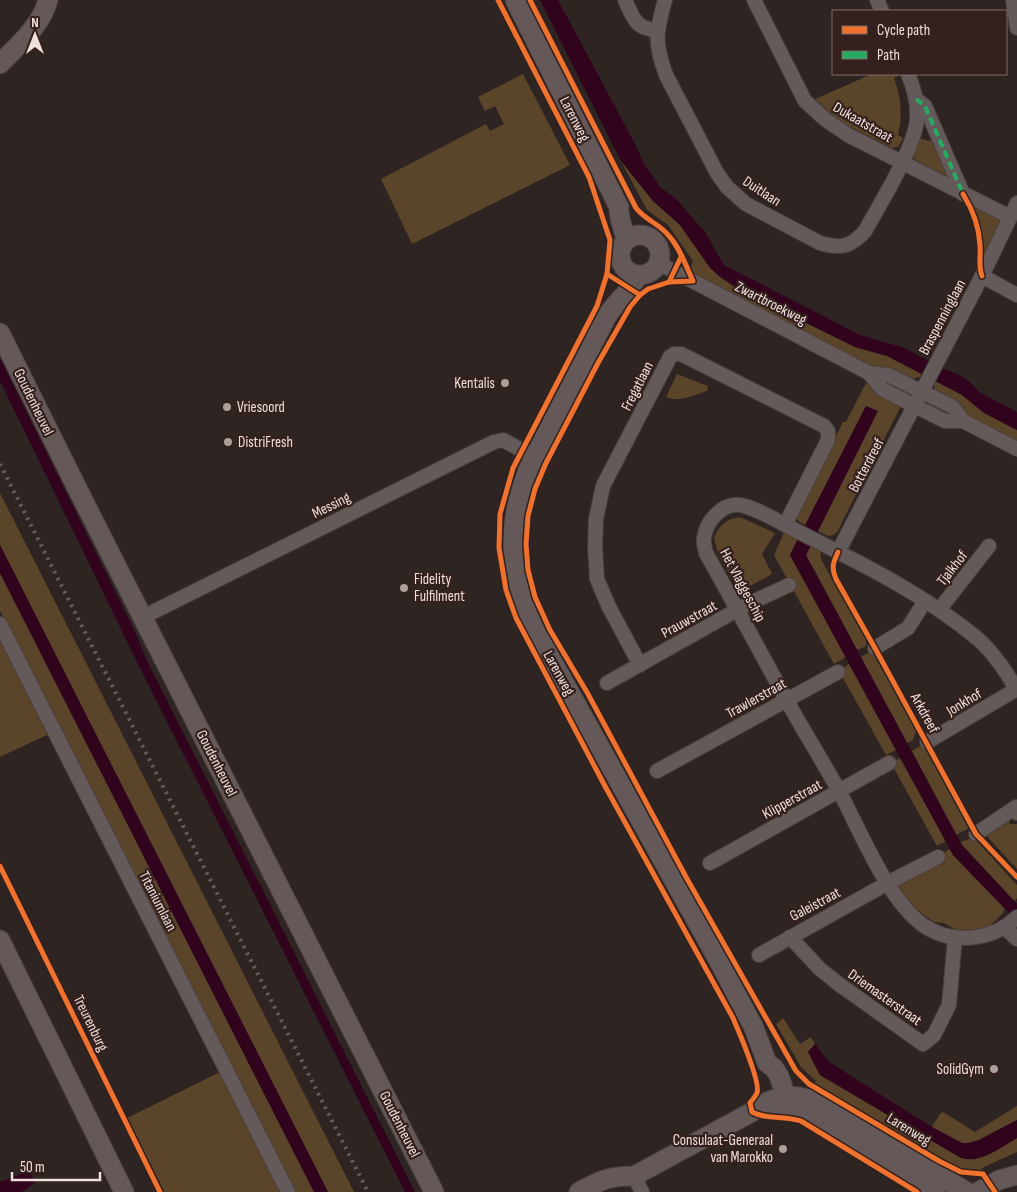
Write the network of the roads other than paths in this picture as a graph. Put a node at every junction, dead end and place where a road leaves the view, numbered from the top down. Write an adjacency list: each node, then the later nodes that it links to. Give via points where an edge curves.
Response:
1 (48, 0): 9 (street, via 39,20)
2 (515, 0): 16 (street, Larenweg, via 619,207 625,211)
3 (625, 0): 8 (street, via 636,23 645,30)
4 (665, 0): 8 (street, Duitlaan)
5 (754, 0): 12 (street, Dukaatstraat, via 805,101 848,135)
6 (1013, 0): 7 (street)
7 (1017, 28)
8 (657, 30): 12 (street, Duitlaan, via 658,49 666,75 702,146 726,187 746,204 820,243 847,245 865,231)
9 (0, 64)
10 (908, 75): 11 (street)
11 (916, 99): 12 (street, Duitlaan, via 915,132); 13 (street, via 925,106)
12 (902, 162): 13 (street, Dukaatstraat)
13 (963, 194): 15 (street, Dukaatstraat)
14 (1017, 202): 15 (street, Braspenninglaan)
15 (1010, 217): 19 (street, Braspenninglaan)
16 (634, 237): 17 (street, via 655,241 659,248); 18 (street, via 621,247 620,255 621,262)
17 (658, 263): 18 (street, via 650,272); 22 (street, Zwartbroekweg)
18 (632, 272): 27 (street, Larenweg, via 622,300 612,308)
19 (982, 276): 20 (street); 23 (street, Braspenninglaan)
20 (1017, 295)
21 (0, 333): 35 (street, Goudenheuvel)
22 (869, 373): 23 (street, Zwartbroekweg); 24 (street, Zwartbroekweg, via 882,389)
23 (925, 386): 24 (street, Botterdreef); 25 (street, Zwartbroekweg, via 953,407)
24 (915, 406): 25 (street, Zwartbroekweg, via 946,421); 30 (street, Botterdreef)
25 (963, 421): 26 (street, Zwartbroekweg)
26 (1017, 449)
27 (534, 457): 35 (street, Messing, via 503,440 494,442); 58 (street, Larenweg, via 518,497 513,527 516,582 526,611 754,1028 767,1062 774,1068)
28 (790, 528): 30 (street, Het Vlaggeschip); 33 (street, Het Vlaggeschip, via 739,505 717,513 708,525 704,538 706,553); 38 (street, Fregatlaan, via 828,440 828,431 824,426 680,354 674,354 603,486 596,519 598,579 608,607)
29 (989, 546): 34 (street, Tjalkhof)
30 (833, 550): 32 (street, Het Vlaggeschip, via 895,581)
31 (789, 585): 33 (street, Prauwstraat)
32 (925, 601): 34 (street, Het Vlaggeschip); 37 (street, via 908,628)
33 (738, 610): 38 (street, Prauwstraat); 42 (street, Het Vlaggeschip)
34 (939, 610): 41 (street, Het Vlaggeschip, via 979,640 1000,662)
35 (143, 617): 63 (street, Goudenheuvel)
36 (0, 624): 62 (street, Titaniumlaan)
37 (875, 648)
38 (640, 665): 40 (street, Prauwstraat)
39 (838, 672): 42 (street, Trawlerstraat)
40 (608, 683)
41 (1017, 689): 43 (street, Jonkhof)
42 (786, 700): 45 (street, Trawlerstraat); 46 (street, Het Vlaggeschip)
43 (927, 742)
44 (890, 763): 46 (street, Klipperstraat)
45 (658, 771)
46 (839, 791): 50 (street, Klipperstraat); 51 (street, Het Vlaggeschip)
47 (1017, 813): 48 (street, via 1016,807)
48 (976, 834)
49 (938, 857): 51 (street)
50 (710, 863)
51 (888, 884): 53 (street, Galeistraat); 54 (street, Het Vlaggeschip, via 923,924 938,933)
52 (1010, 923): 54 (street, Het Vlaggeschip, via 984,936); 55 (street)
53 (790, 937): 54 (street, Driemasterstraat, via 840,985 924,1044 934,1035 949,1005); 57 (street, Galeistraat)
54 (955, 937)
55 (1017, 939)
56 (0, 940): 61 (street)
57 (759, 955)
58 (780, 1103): 60 (street, via 764,1102); 65 (street, via 818,1117); 66 (street, Larenweg, via 806,1098 828,1107)
59 (1016, 1176): 67 (street, via 999,1180); 68 (street)
60 (634, 1187): 64 (street, via 615,1176)
61 (124, 1192)
62 (288, 1192)
63 (434, 1192)
64 (579, 1192)
65 (936, 1192)
66 (966, 1192)
67 (978, 1192)
68 (1002, 1192)

